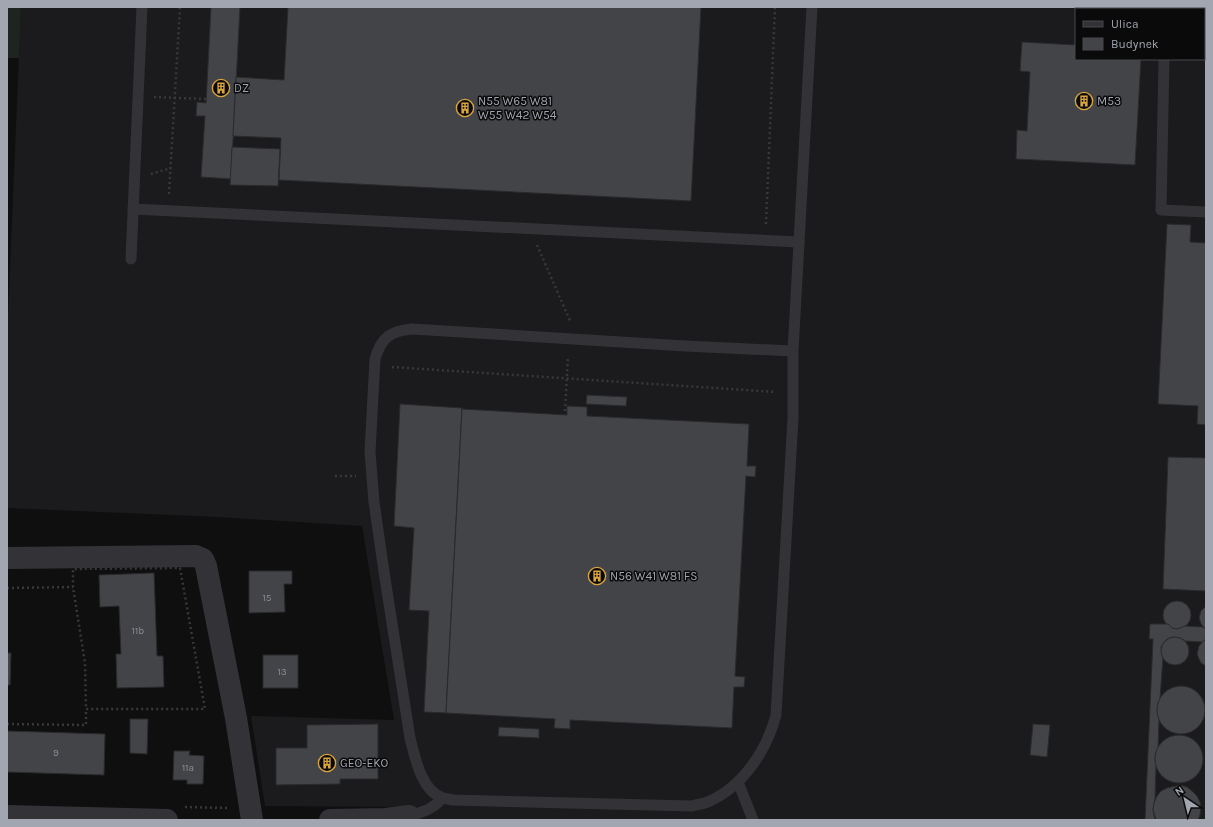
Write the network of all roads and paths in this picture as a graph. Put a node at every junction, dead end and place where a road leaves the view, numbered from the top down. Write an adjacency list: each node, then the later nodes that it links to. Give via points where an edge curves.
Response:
1 (142, 7): 6 (lane)
2 (180, 7): 7 (path)
3 (775, 7): 15 (path)
4 (812, 7): 16 (lane)
5 (1164, 60): 13 (lane, via 1161,210)
6 (138, 96): 7 (path); 11 (lane)
7 (175, 98): 8 (path); 9 (path)
8 (206, 99)
9 (171, 168): 10 (path); 12 (path)
10 (145, 176)
11 (133, 209): 12 (lane); 17 (lane)
12 (169, 210): 14 (lane)
13 (1206, 212)
14 (537, 230): 15 (lane); 18 (path, via 536,243 571,322)
15 (765, 241): 16 (lane)
16 (799, 242): 19 (lane)
17 (131, 259)
18 (569, 339): 19 (lane); 21 (path); 30 (lane, via 412,329 392,333 378,348 375,359 370,452 380,550 410,738 422,776 434,793)
19 (793, 351): 29 (lane, via 793,418 776,715 762,751)
20 (389, 366): 21 (path)
21 (566, 378): 22 (path); 23 (path)
22 (779, 392)
23 (565, 411)
24 (7, 558): 34 (street, via 196,556 203,559 236,718)
25 (73, 587): 26 (path); 27 (path, via 85,663); 27 (path, via 73,569 180,568 205,709)
26 (7, 588)
27 (86, 709): 28 (path, via 86,725)
28 (7, 724)
29 (738, 782): 30 (lane, via 723,795 692,806); 36 (lane)
30 (442, 798): 32 (lane, via 437,805)
31 (7, 816): 33 (street)
32 (409, 816): 35 (street)
33 (167, 820)
34 (252, 820)
35 (330, 820)
36 (753, 820)

